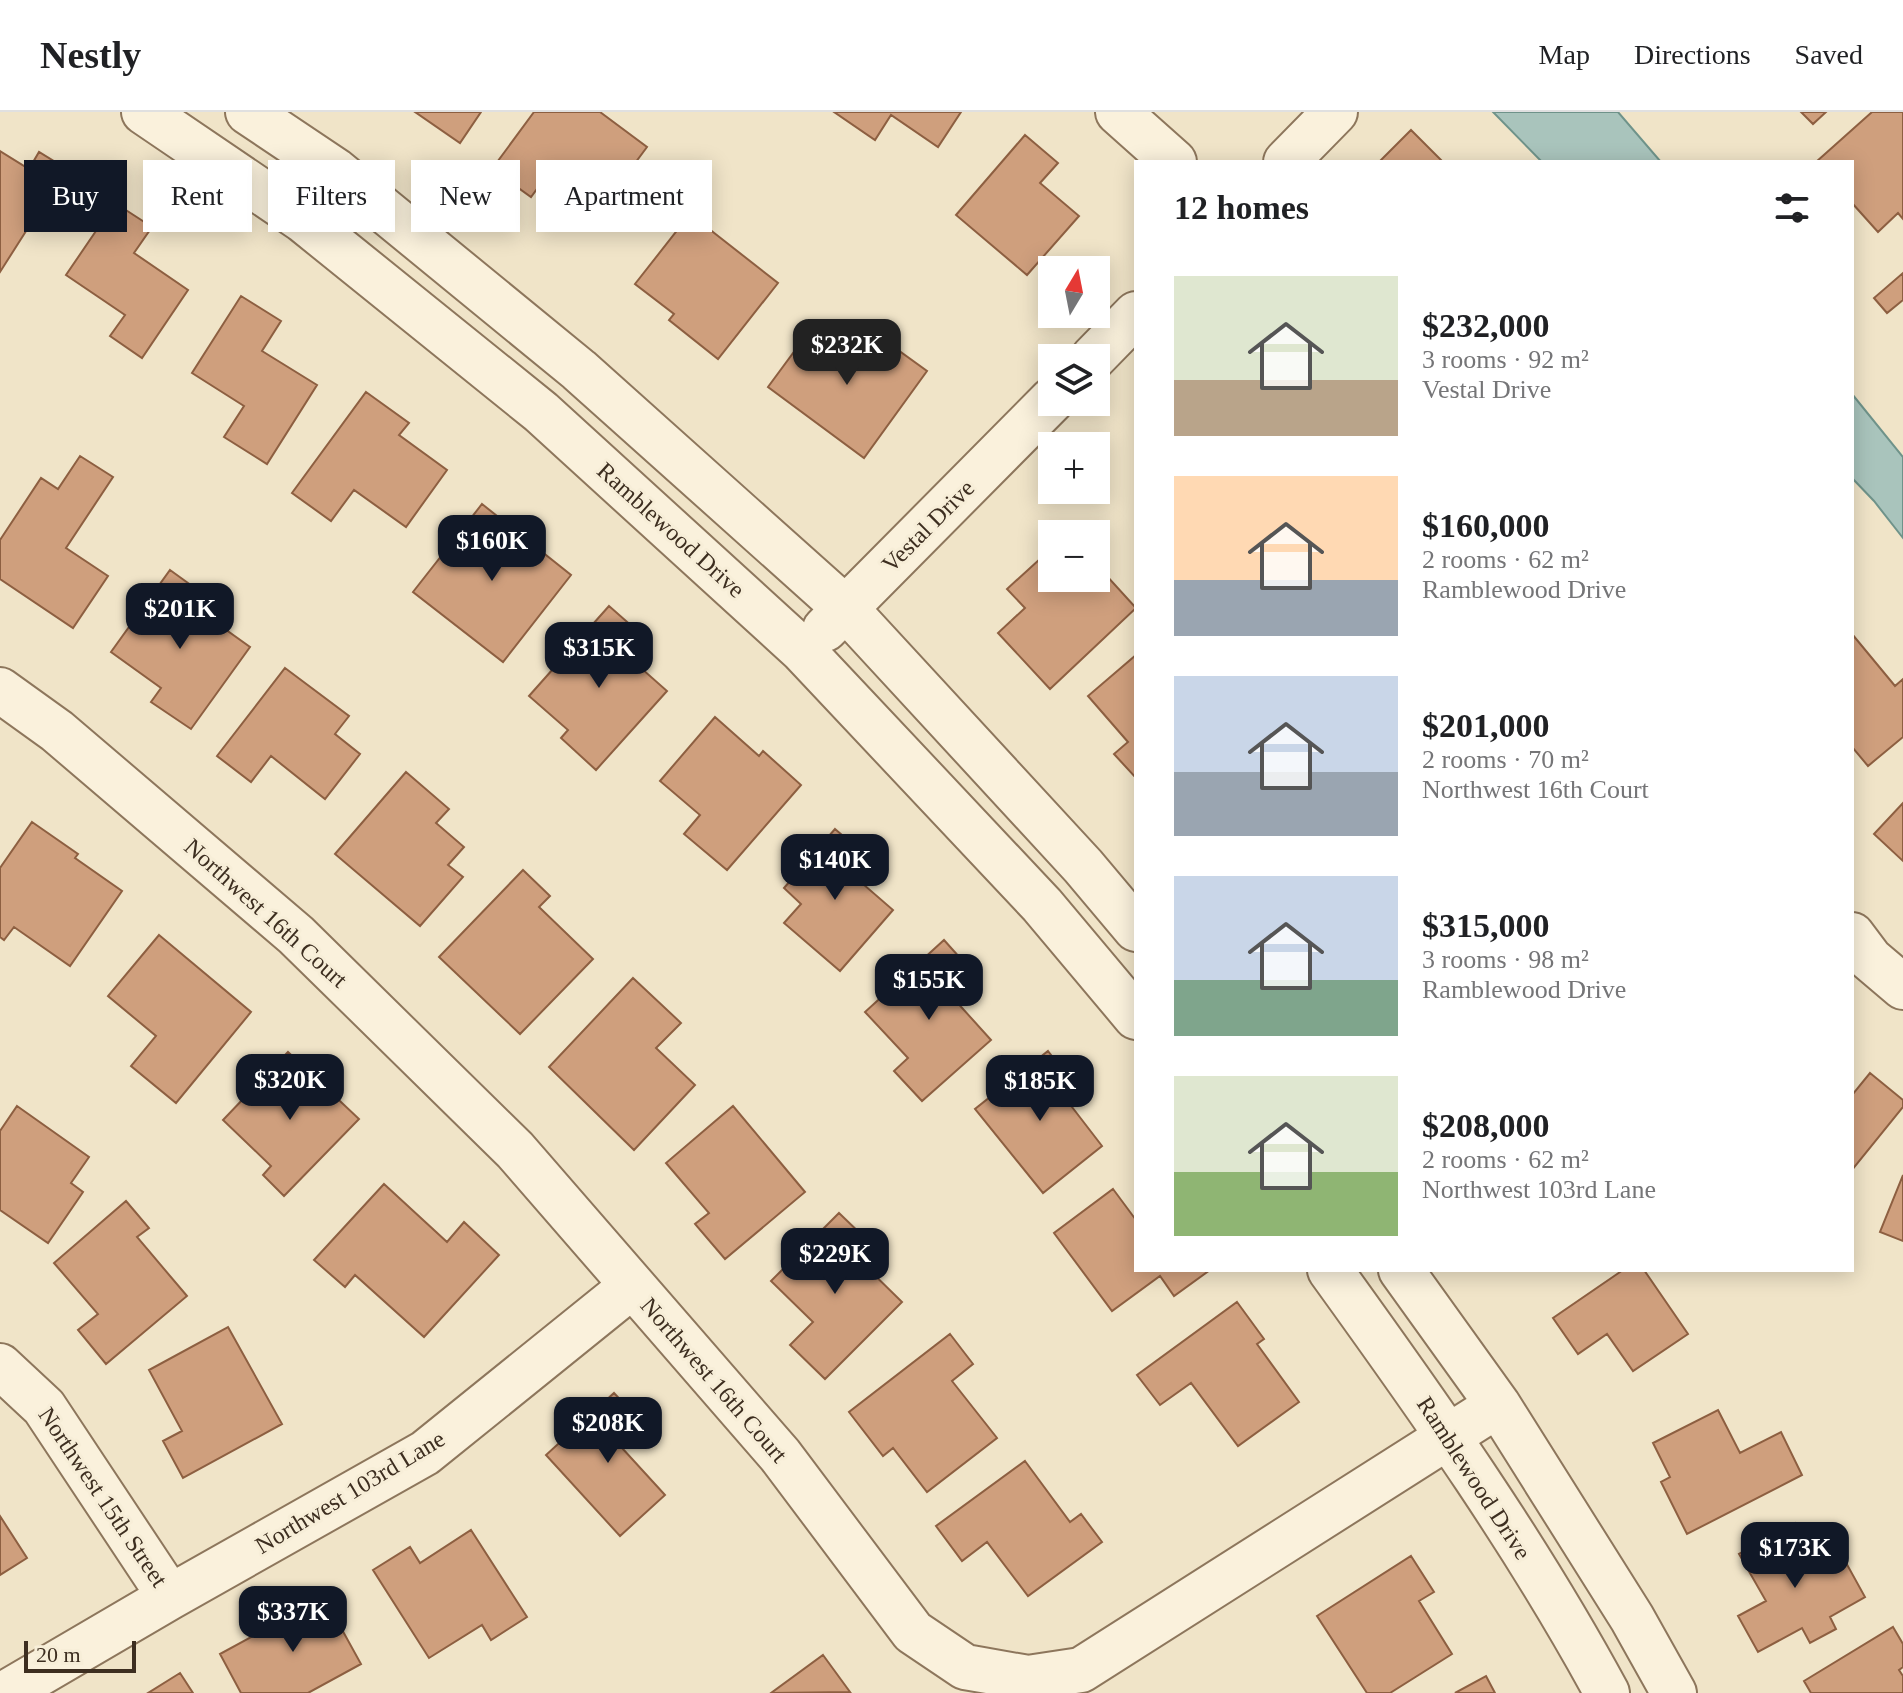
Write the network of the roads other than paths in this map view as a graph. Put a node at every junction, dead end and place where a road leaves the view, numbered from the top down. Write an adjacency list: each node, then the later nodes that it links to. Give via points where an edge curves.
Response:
1 (144, 112): 11 (street, Ramblewood Drive, via 303,220 541,412)
2 (248, 112): 10 (street, via 336,171 579,370)
3 (1118, 112): 5 (street)
4 (1335, 112): 6 (street)
5 (1172, 160)
6 (1288, 160)
7 (1134, 316): 8 (street)
8 (1107, 344)
9 (1038, 414): 10 (street, Vestal Drive)
10 (846, 609): 11 (street, Vestal Drive); 13 (street)
11 (802, 650): 16 (street, Ramblewood Drive, via 1042,905)
12 (0, 690): 19 (street, Northwest 16th Court, via 57,731 296,935 515,1150)
13 (1134, 927)
14 (1854, 938): 15 (street)
15 (1903, 987)
16 (1134, 1015)
17 (1331, 1272): 22 (street, Ramblewood Drive)
18 (1402, 1272): 21 (street)
19 (632, 1286): 22 (street, Northwest 16th Court, via 780,1455 913,1632 965,1667 1028,1678 1081,1670); 23 (street, Northwest 103rd Lane, via 425,1453)
20 (0, 1366): 23 (street, Northwest 15th Street, via 44,1407)
21 (1498, 1405): 22 (street, Northwest 16th Court); 26 (street)
22 (1450, 1436): 25 (street, Ramblewood Drive)
23 (170, 1597): 24 (street, Northwest 103rd Lane)
24 (6, 1693)
25 (1607, 1693)
26 (1674, 1693)

